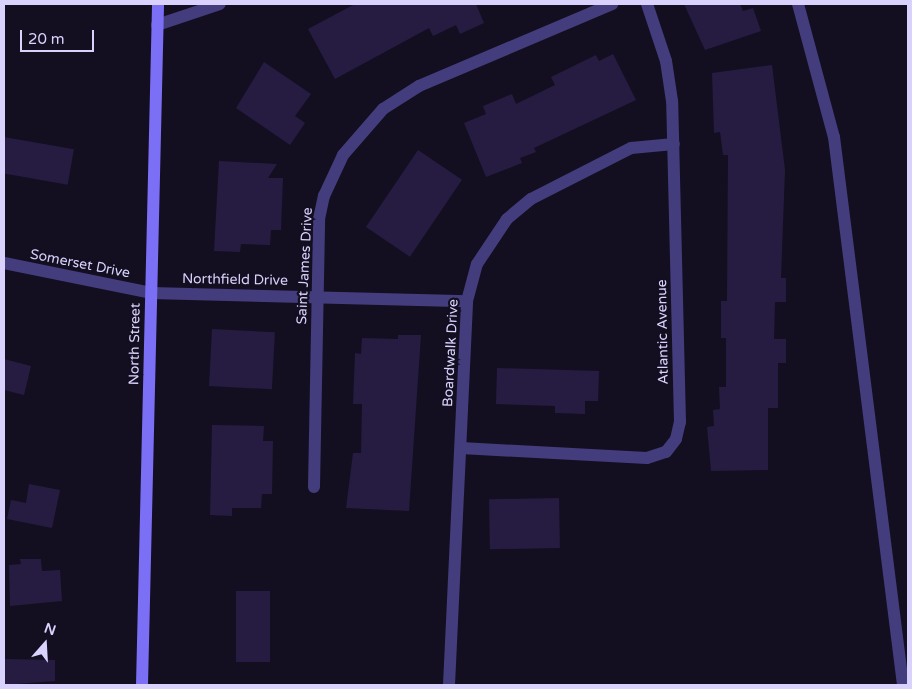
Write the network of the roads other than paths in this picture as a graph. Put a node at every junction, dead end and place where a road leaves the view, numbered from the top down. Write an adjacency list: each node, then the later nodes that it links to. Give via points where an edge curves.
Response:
1 (158, 4): 6 (main road, North Street)
2 (220, 4): 6 (street)
3 (612, 4): 10 (street, Saint James Drive, via 419,86 369,123 343,155 324,196)
4 (647, 4): 7 (street, Atlantic Avenue, via 666,61)
5 (798, 4): 16 (street, via 834,137)
6 (157, 25): 9 (main road, North Street)
7 (674, 144): 11 (street, Boardwalk Drive, via 631,148 531,199 491,239 477,264); 12 (street, Atlantic Avenue, via 680,422 673,444 648,458)
8 (4, 263): 9 (street, Somerset Drive)
9 (151, 293): 10 (street, Northfield Drive); 14 (main road, North Street)
10 (318, 297): 11 (street, Northfield Drive); 13 (street, Saint James Drive)
11 (467, 301): 12 (street, Boardwalk Drive)
12 (460, 448): 15 (street, Boardwalk Drive)
13 (314, 487)
14 (142, 685)
15 (449, 685)
16 (903, 685)

